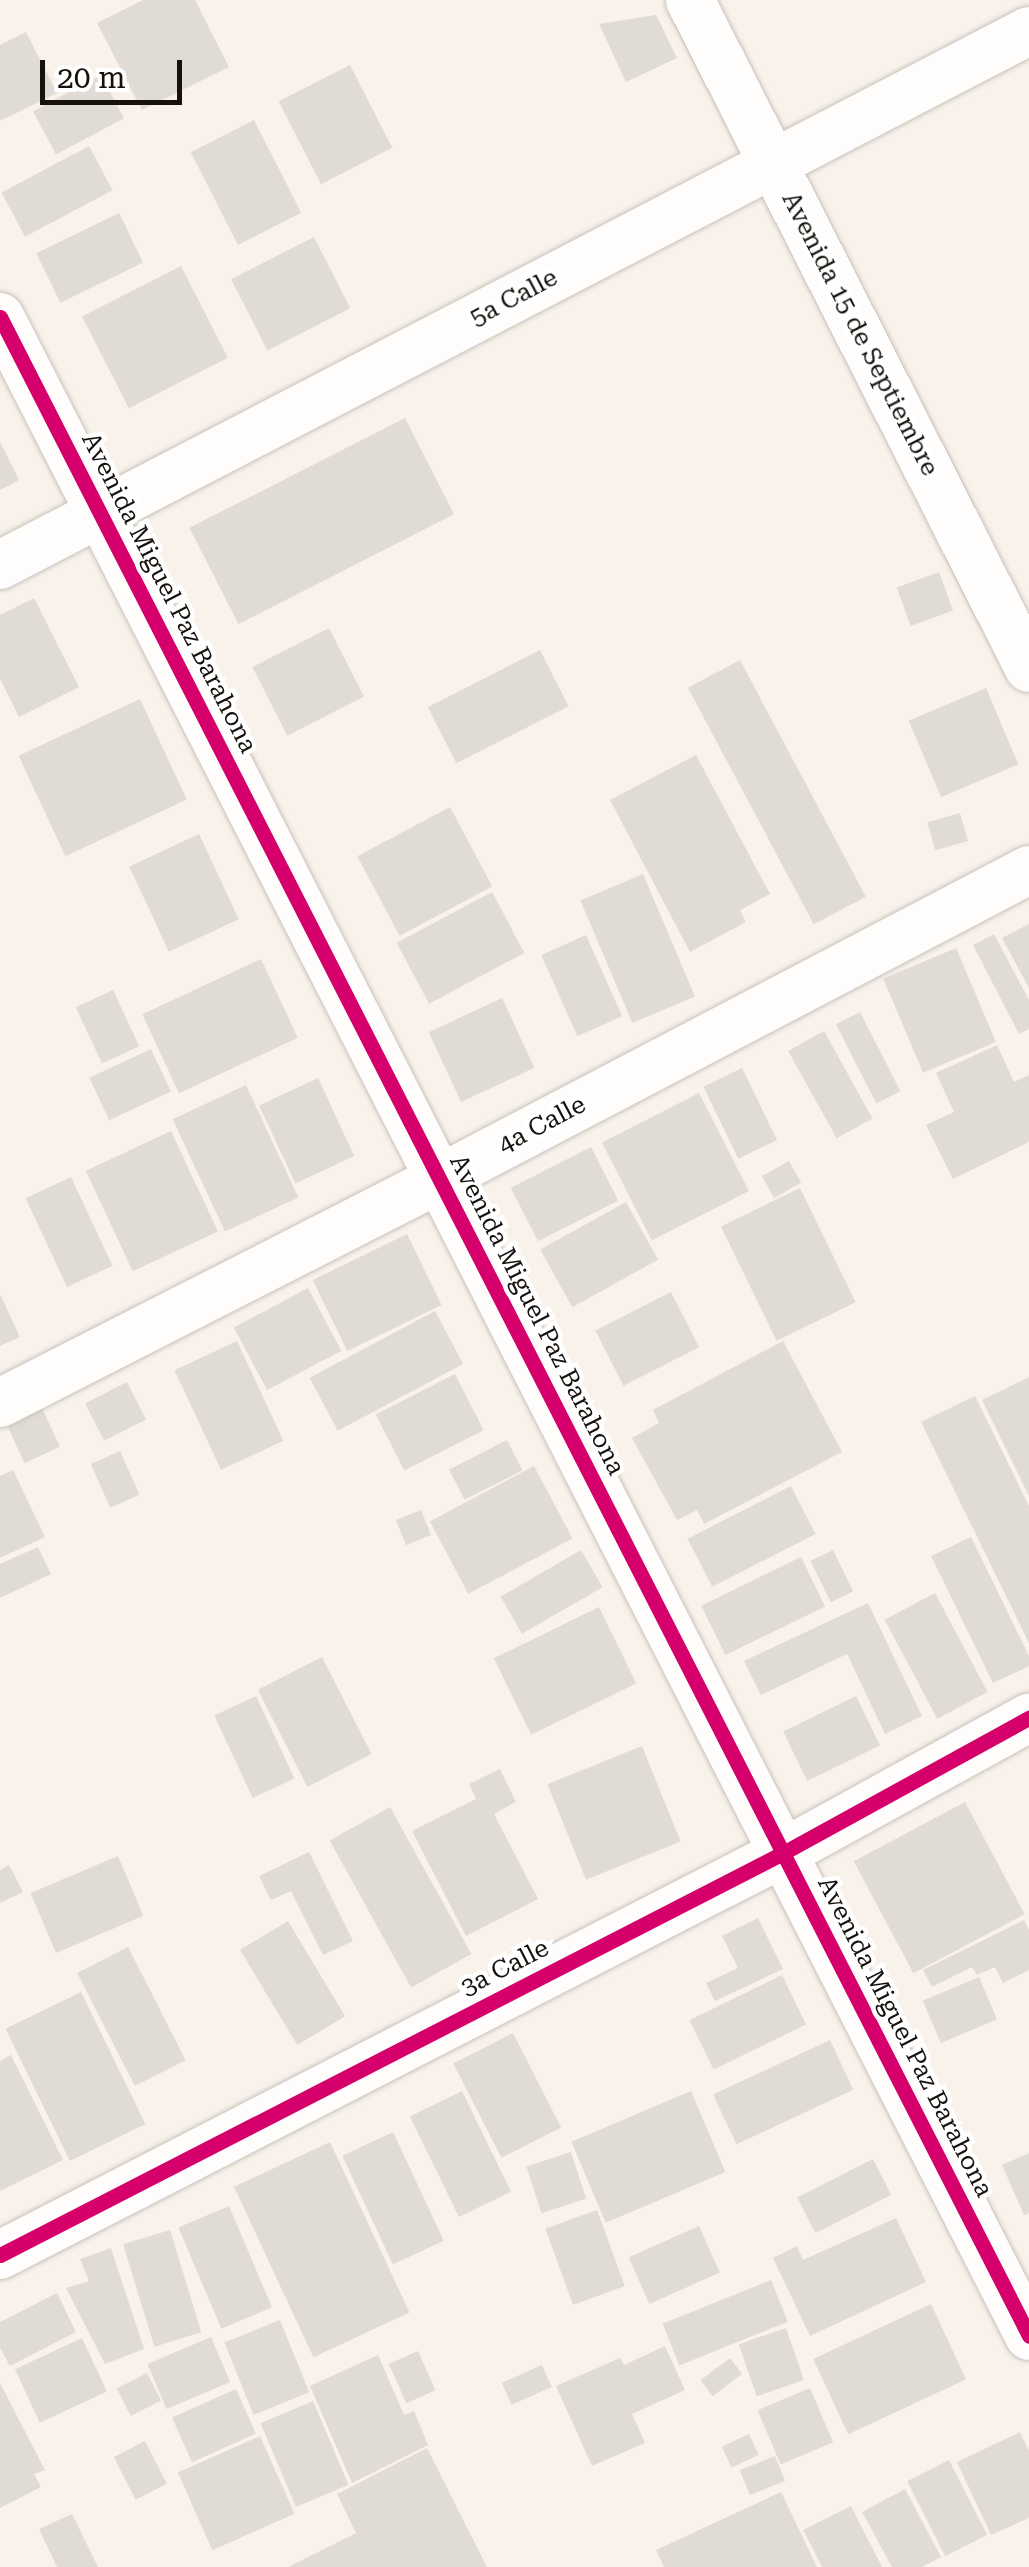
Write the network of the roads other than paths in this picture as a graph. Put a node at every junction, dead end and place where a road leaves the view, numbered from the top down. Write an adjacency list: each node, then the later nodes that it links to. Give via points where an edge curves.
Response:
1 (690, 0): 3 (street, Avenida 15 de Septiembre)
2 (1029, 31): 3 (street, 5a Calle)
3 (772, 162): 5 (street, 5a Calle); 7 (street, Avenida 15 de Septiembre)
4 (0, 317): 5 (street, Avenida Miguel Paz Barahona)
5 (102, 516): 6 (street, 5a Calle); 9 (street, Avenida Miguel Paz Barahona)
6 (0, 565)
7 (1029, 668)
8 (1029, 870): 9 (street, 4a Calle)
9 (439, 1179): 10 (street, 4a Calle); 12 (street, Avenida Miguel Paz Barahona)
10 (0, 1403)
11 (1029, 1718): 12 (street, 3a Calle)
12 (783, 1853): 13 (street, 3a Calle); 14 (street, Avenida Miguel Paz Barahona)
13 (0, 2254)
14 (1029, 2336)

